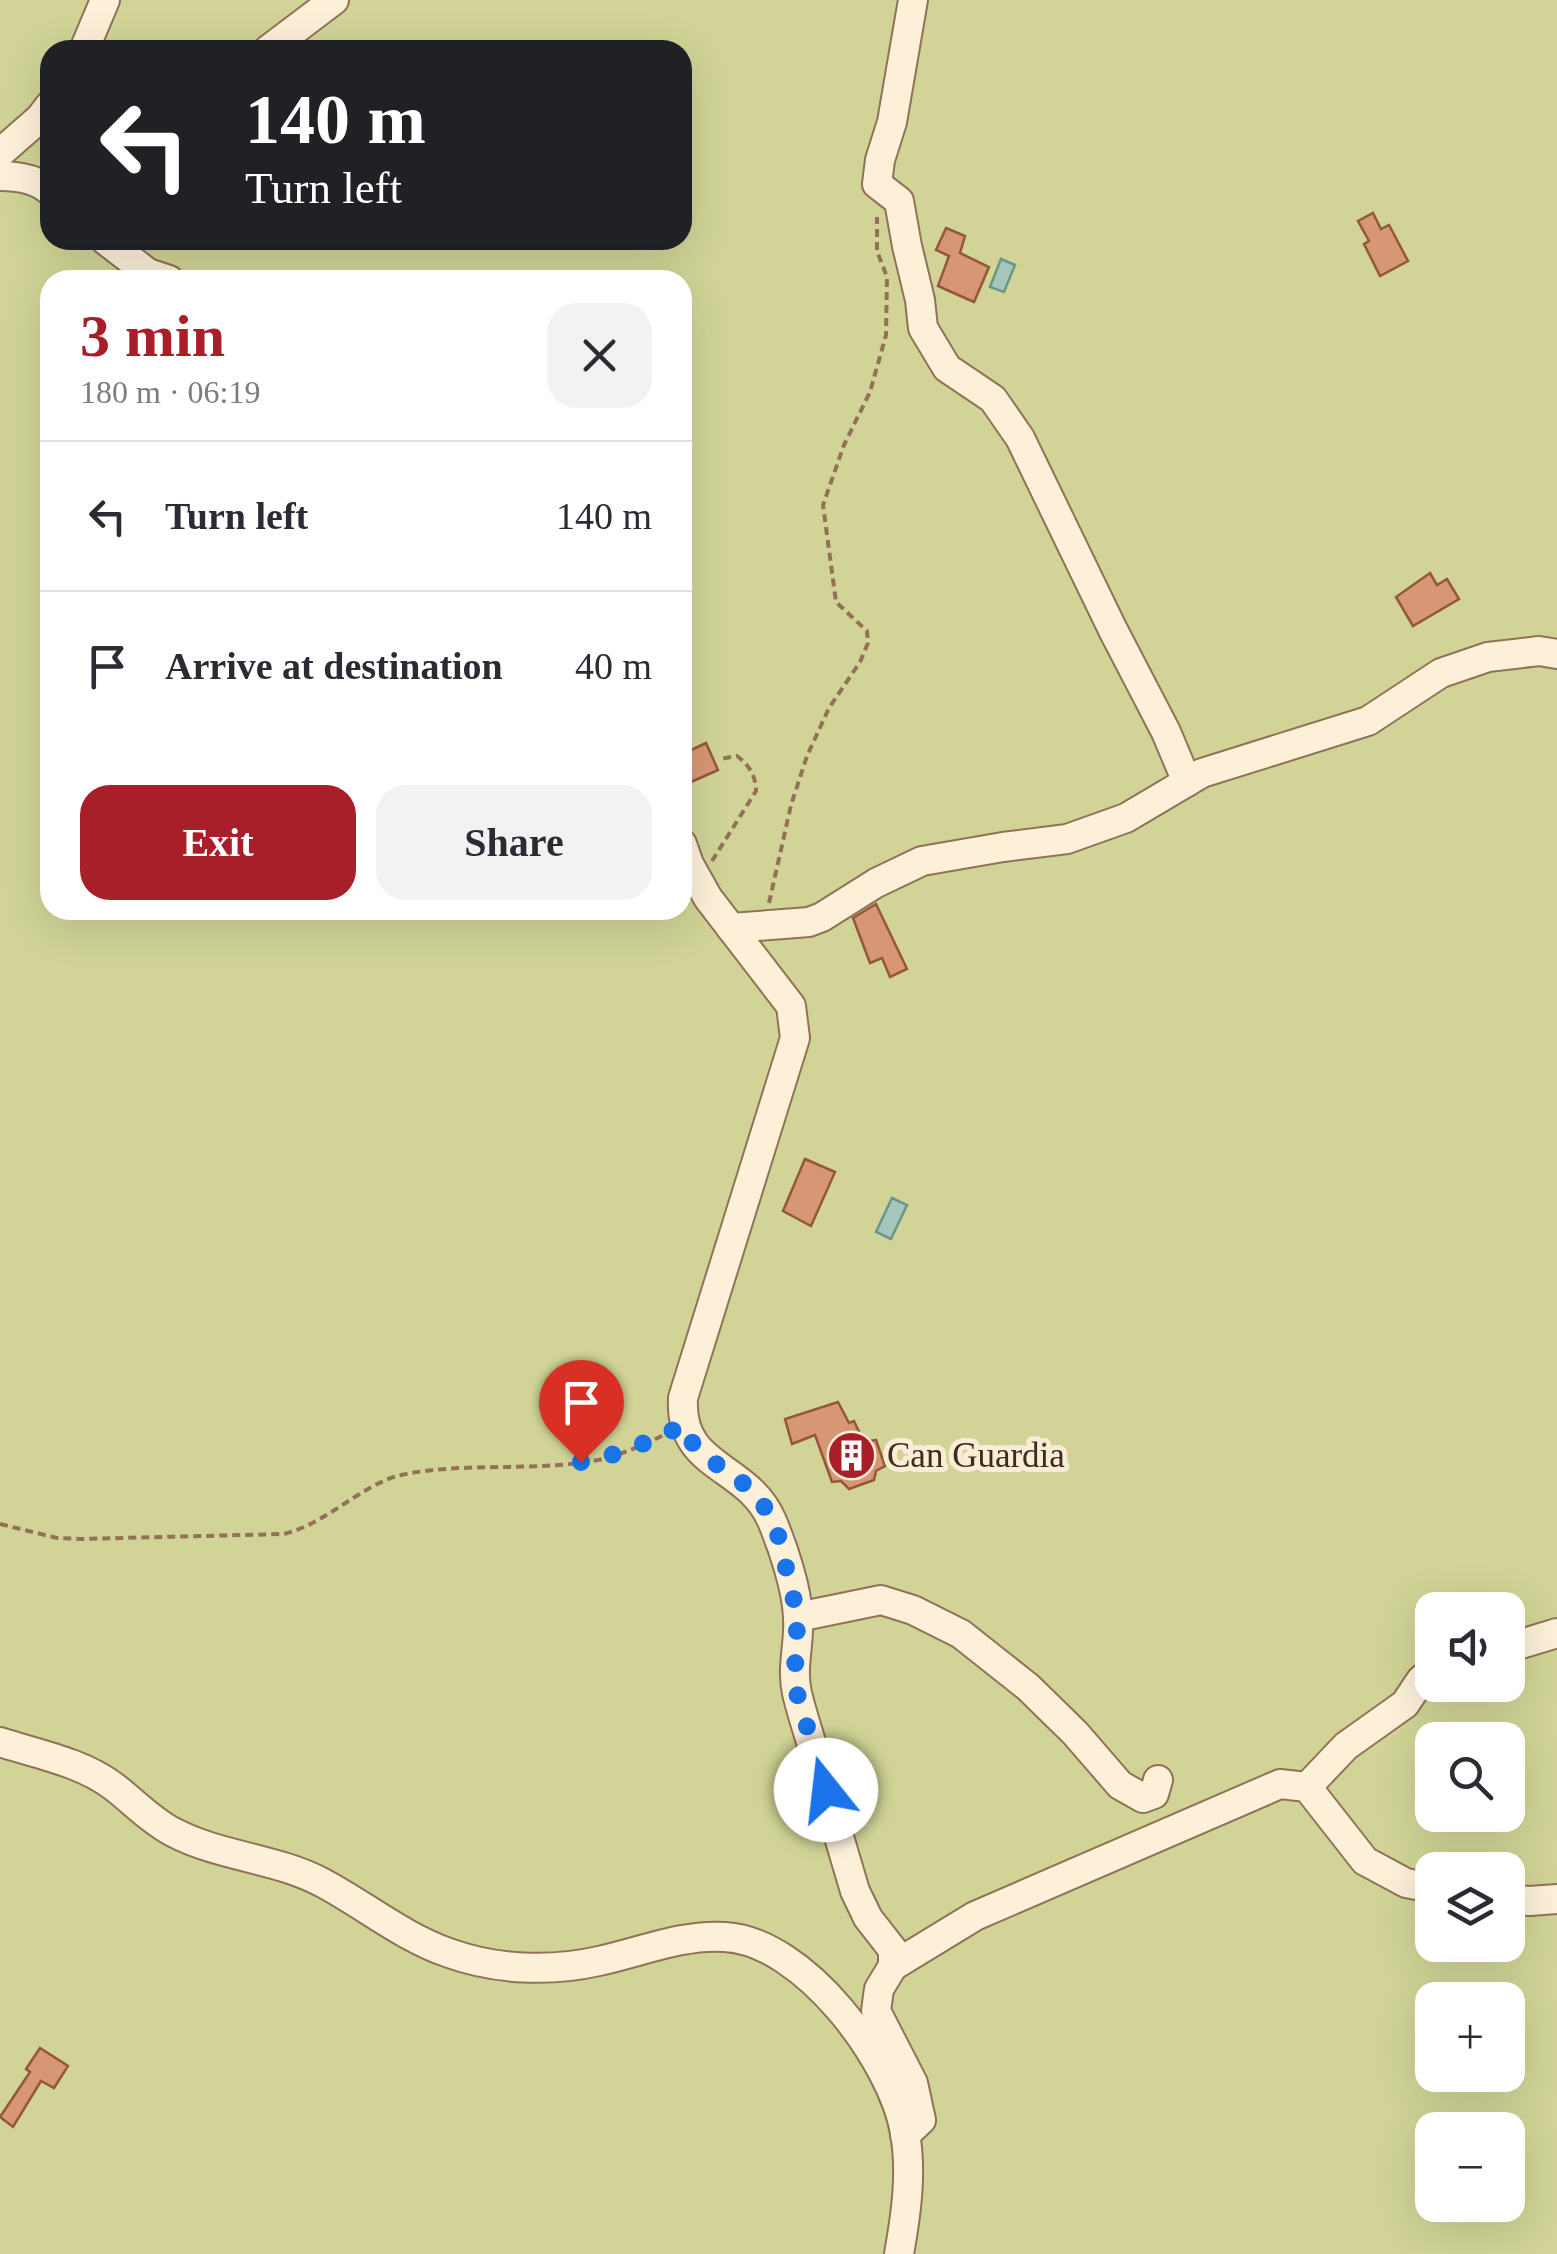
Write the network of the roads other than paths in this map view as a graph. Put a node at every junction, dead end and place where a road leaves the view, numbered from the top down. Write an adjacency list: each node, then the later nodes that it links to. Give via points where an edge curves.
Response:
1 (105, 0): 4 (street)
2 (334, 0): 5 (street)
3 (913, 0): 13 (street, via 877,184 899,201 923,328 948,368 994,399 1020,438)
4 (88, 40)
5 (281, 40)
6 (40, 119): 7 (street)
7 (0, 153)
8 (0, 176): 9 (street)
9 (40, 183)
10 (118, 250): 11 (street)
11 (144, 270)
12 (1557, 654): 13 (street, via 1488,657 1440,673 1368,721)
13 (1187, 782): 15 (street, via 1126,818 1067,839 922,860 809,922)
14 (692, 869): 15 (street)
15 (731, 928): 16 (street, via 791,1006 795,1038 683,1398 684,1425 701,1453 763,1504 778,1535)
16 (798, 1617): 21 (street, via 881,1600 913,1610 961,1634 1028,1686 1120,1785 1143,1798 1154,1794); 26 (street, via 796,1690 855,1890 893,1950)
17 (1557, 1633): 18 (street)
18 (1525, 1643)
19 (1415, 1689): 22 (street)
20 (0, 1742): 27 (street, via 111,1784 174,1833 307,1876 422,1942 470,1959 553,1967 702,1938 754,1942 799,1969 864,2041 894,2095)
21 (1158, 1780)
22 (1306, 1787): 23 (street, via 1365,1861); 26 (street, via 1280,1784 975,1916)
23 (1415, 1885)
24 (1557, 1899): 25 (street)
25 (1525, 1900)
26 (893, 1966): 27 (street, via 878,1989 876,2011 913,2083 921,2120)
27 (906, 2134): 28 (street)
28 (899, 2254)

